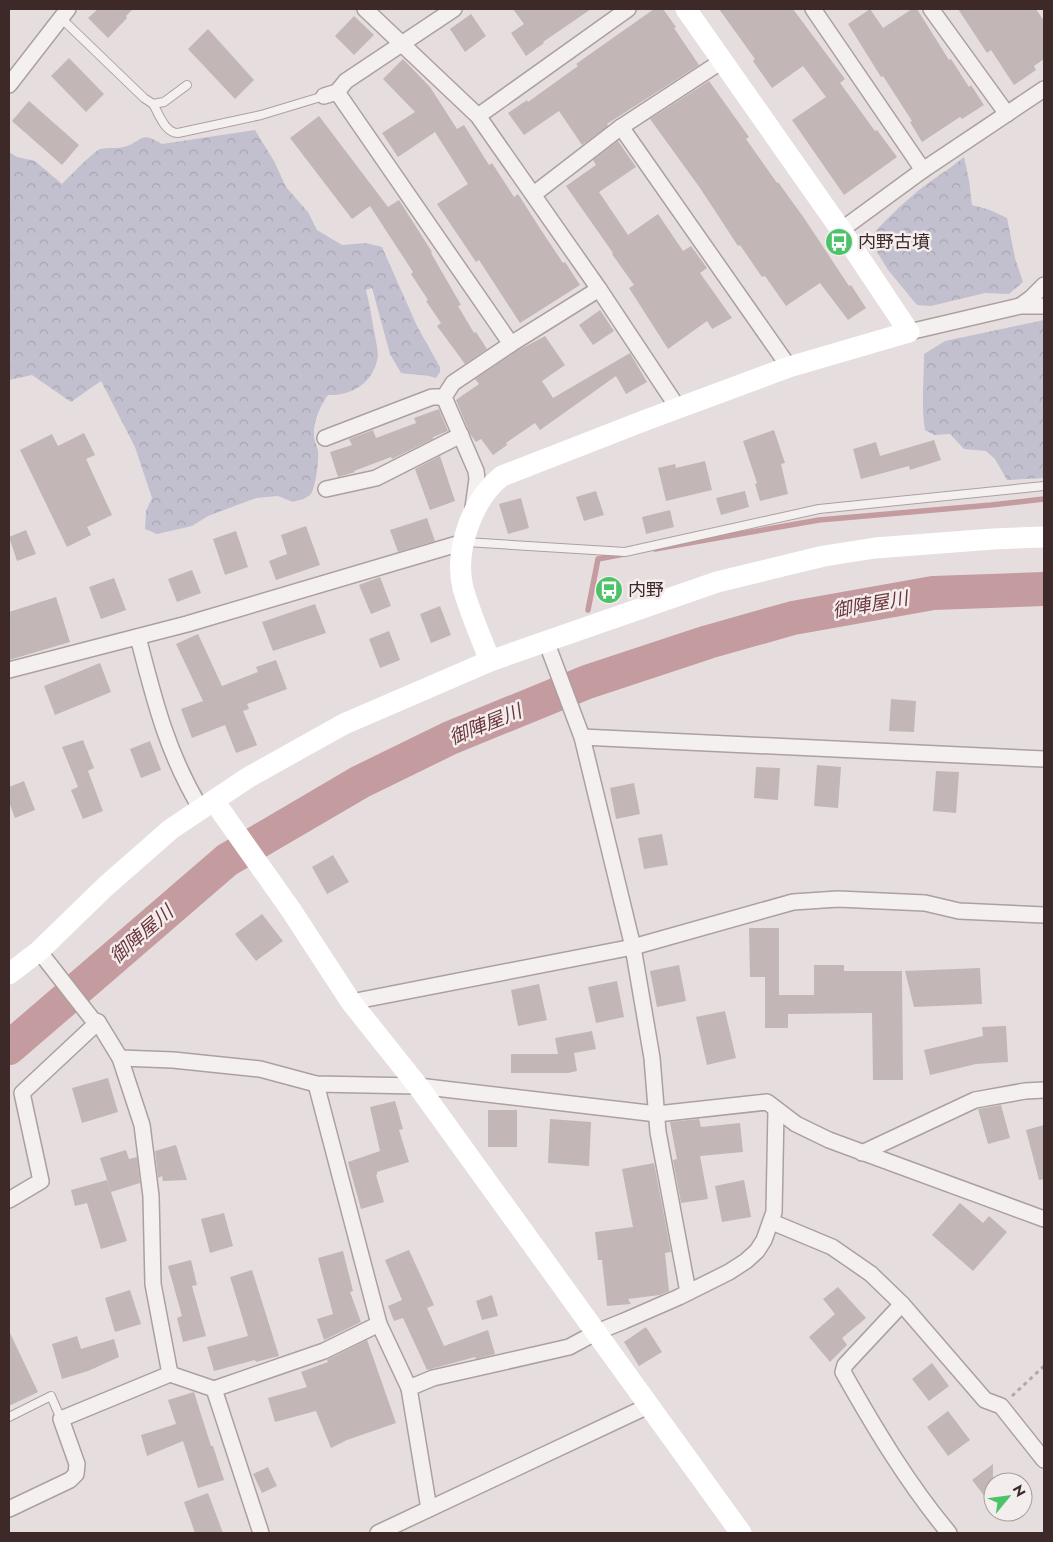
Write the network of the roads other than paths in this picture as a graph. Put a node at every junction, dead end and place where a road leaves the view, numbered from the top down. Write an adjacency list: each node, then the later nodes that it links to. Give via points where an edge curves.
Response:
1 (366, 9): 8 (street)
2 (454, 9): 8 (street)
3 (628, 9): 16 (street)
4 (686, 9): 9 (street)
5 (813, 9): 18 (street)
6 (931, 9): 15 (street)
7 (64, 13): 10 (street); 14 (lane)
8 (402, 45): 13 (street, via 346,80); 16 (street)
9 (722, 61): 17 (street); 20 (street)
10 (9, 85)
11 (187, 85): 14 (lane, via 164,102)
12 (1044, 88): 15 (street)
13 (331, 94): 14 (lane, via 261,115 178,134 168,130); 26 (street)
14 (153, 104)
15 (1006, 114): 18 (street)
16 (478, 116): 19 (street)
17 (620, 127): 19 (street); 27 (street)
18 (924, 170): 20 (street)
19 (534, 194): 22 (street)
20 (841, 230): 25 (street)
21 (1044, 285): 23 (street)
22 (599, 289): 26 (street); 29 (street)
23 (1020, 306): 24 (street); 25 (street)
24 (1044, 306)
25 (909, 332): 27 (street)
26 (511, 344): 28 (street, via 453,383)
27 (789, 367): 29 (street)
28 (444, 397): 30 (street); 31 (street, via 432,397)
29 (678, 408): 34 (street, via 502,476 487,490)
30 (461, 435): 33 (street, via 376,478); 34 (street, via 476,471)
31 (325, 438)
32 (1044, 486): 36 (lane, via 819,509 625,552)
33 (326, 489)
34 (472, 514): 36 (street)
35 (1044, 537): 38 (street, via 918,544 824,556 717,582)
36 (464, 542): 37 (street); 39 (street, via 463,586)
37 (138, 637): 40 (street); 43 (street, via 160,723 182,777)
38 (549, 650): 39 (street); 41 (street)
39 (490, 661): 43 (street, via 344,724 249,777)
40 (9, 670)
41 (582, 737): 42 (street); 45 (street)
42 (1044, 759)
43 (213, 809): 46 (street, via 171,829 106,886); 48 (street, via 291,910)
44 (1044, 915): 45 (street, via 958,910 925,903 838,899 793,902)
45 (633, 947): 48 (street); 55 (street, via 652,1058)
46 (44, 957): 47 (street); 49 (street)
47 (9, 974)
48 (351, 1002): 52 (street)
49 (96, 1021): 50 (street); 57 (street, via 22,1094 41,1181)
50 (120, 1058): 51 (street, via 260,1069); 64 (street, via 142,1125 151,1196 153,1284)
51 (316, 1084): 52 (street); 62 (street)
52 (418, 1086): 55 (street); 63 (street)
53 (1044, 1090): 56 (street, via 975,1100)
54 (776, 1110): 55 (street, via 767,1102); 56 (street, via 796,1124); 59 (street)
55 (657, 1114): 60 (street)
56 (862, 1153): 58 (street)
57 (9, 1200)
58 (1044, 1219)
59 (772, 1222): 60 (street, via 757,1251 746,1261); 61 (street, via 832,1247 871,1274)
60 (688, 1292): 63 (street)
61 (902, 1304): 70 (street, via 984,1400 1001,1406); 76 (street, via 845,1365 843,1372 895,1458)
62 (379, 1324): 65 (street); 66 (street, via 324,1351)
63 (597, 1332): 65 (street, via 569,1347 433,1378); 67 (street)
64 (170, 1374): 66 (street); 69 (street)
65 (409, 1388): 72 (street)
66 (214, 1389): 73 (street)
67 (648, 1406): 72 (street); 75 (street)
68 (9, 1417): 69 (lane, via 52,1396)
69 (61, 1419): 71 (street, via 77,1464 76,1474 70,1480)
70 (1044, 1460)
71 (9, 1509)
72 (429, 1509): 74 (street)
73 (261, 1533)
74 (378, 1533)
75 (741, 1533)
76 (948, 1533)

